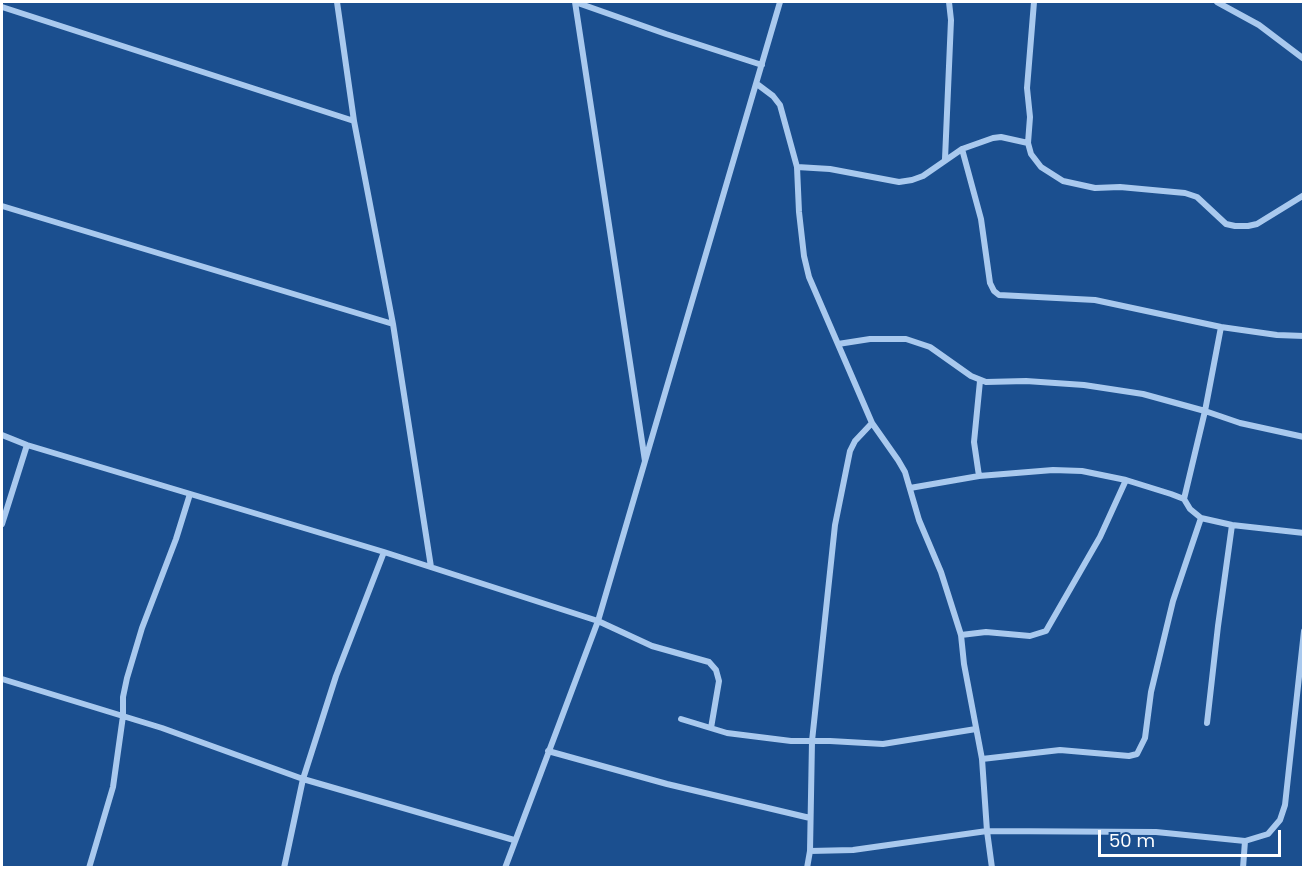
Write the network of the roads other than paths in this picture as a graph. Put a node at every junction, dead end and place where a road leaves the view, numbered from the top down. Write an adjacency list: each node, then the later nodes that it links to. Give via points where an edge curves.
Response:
1 (337, 2): 11 (street)
2 (575, 2): 9 (street); 28 (street)
3 (780, 2): 9 (street)
4 (950, 2): 14 (street)
5 (1034, 2): 12 (street, via 1027,88)
6 (1217, 2): 8 (street, via 1259,25)
7 (2, 7): 11 (street)
8 (1304, 59)
9 (762, 65): 10 (street)
10 (757, 84): 15 (street, via 780,105); 28 (street)
11 (354, 121): 18 (street)
12 (1028, 143): 13 (street, via 997,137); 16 (street, via 1041,167 1063,181 1095,188 1185,193 1197,197 1226,224 1235,226 1257,224)
13 (962, 149): 14 (street); 19 (street, via 981,219 990,283 996,293 1095,300)
14 (945, 159): 15 (street, via 923,176 899,182)
15 (797, 167): 21 (street, via 804,256)
16 (1304, 195)
17 (2, 206): 18 (street)
18 (393, 324): 39 (street)
19 (1221, 327): 20 (street); 23 (street)
20 (1304, 336)
21 (838, 344): 22 (street, via 893,338 916,342 930,347); 24 (street)
22 (980, 381): 23 (street, via 1084,385 1143,394); 29 (street, via 974,442)
23 (1205, 411): 26 (street); 33 (street)
24 (872, 423): 31 (street, via 898,460); 49 (street, via 850,451 837,516)
25 (2, 435): 27 (street)
26 (1304, 437)
27 (27, 446): 32 (street); 35 (street)
28 (645, 463): 40 (street)
29 (979, 476): 30 (street, via 1053,470); 31 (street)
30 (1126, 480): 33 (street); 42 (street, via 1100,537 1046,631 1030,636 986,632)
31 (910, 488): 42 (street)
32 (190, 494): 38 (street); 44 (street, via 142,628 127,678)
33 (1184, 499): 34 (street)
34 (1201, 518): 36 (street); 51 (street, via 1173,601 1151,692 1146,738 1137,754 1060,750)
35 (2, 524)
36 (1232, 525): 37 (street); 46 (street)
37 (1304, 533)
38 (384, 552): 39 (street); 52 (street, via 336,676)
39 (431, 567): 40 (street)
40 (598, 621): 47 (street, via 652,646 709,662 719,681); 50 (street)
41 (1304, 632): 56 (street, via 1283,812 1268,834)
42 (961, 635): 48 (street)
43 (2, 679): 44 (street)
44 (123, 716): 52 (street); 58 (street, via 113,787)
45 (681, 719): 47 (street)
46 (1207, 723)
47 (711, 728): 49 (street, via 763,738)
48 (976, 729): 49 (street, via 883,744); 51 (street)
49 (812, 741): 53 (street)
50 (548, 751): 53 (street); 55 (street)
51 (982, 759): 54 (street)
52 (303, 779): 55 (street); 59 (street)
53 (810, 818): 57 (street)
54 (987, 831): 56 (street, via 1148,831); 57 (street, via 853,850); 62 (street)
55 (514, 840): 60 (street)
56 (1245, 841): 63 (street)
57 (810, 851): 61 (street)
58 (88, 867)
59 (284, 867)
60 (505, 867)
61 (807, 867)
62 (992, 867)
63 (1243, 867)

